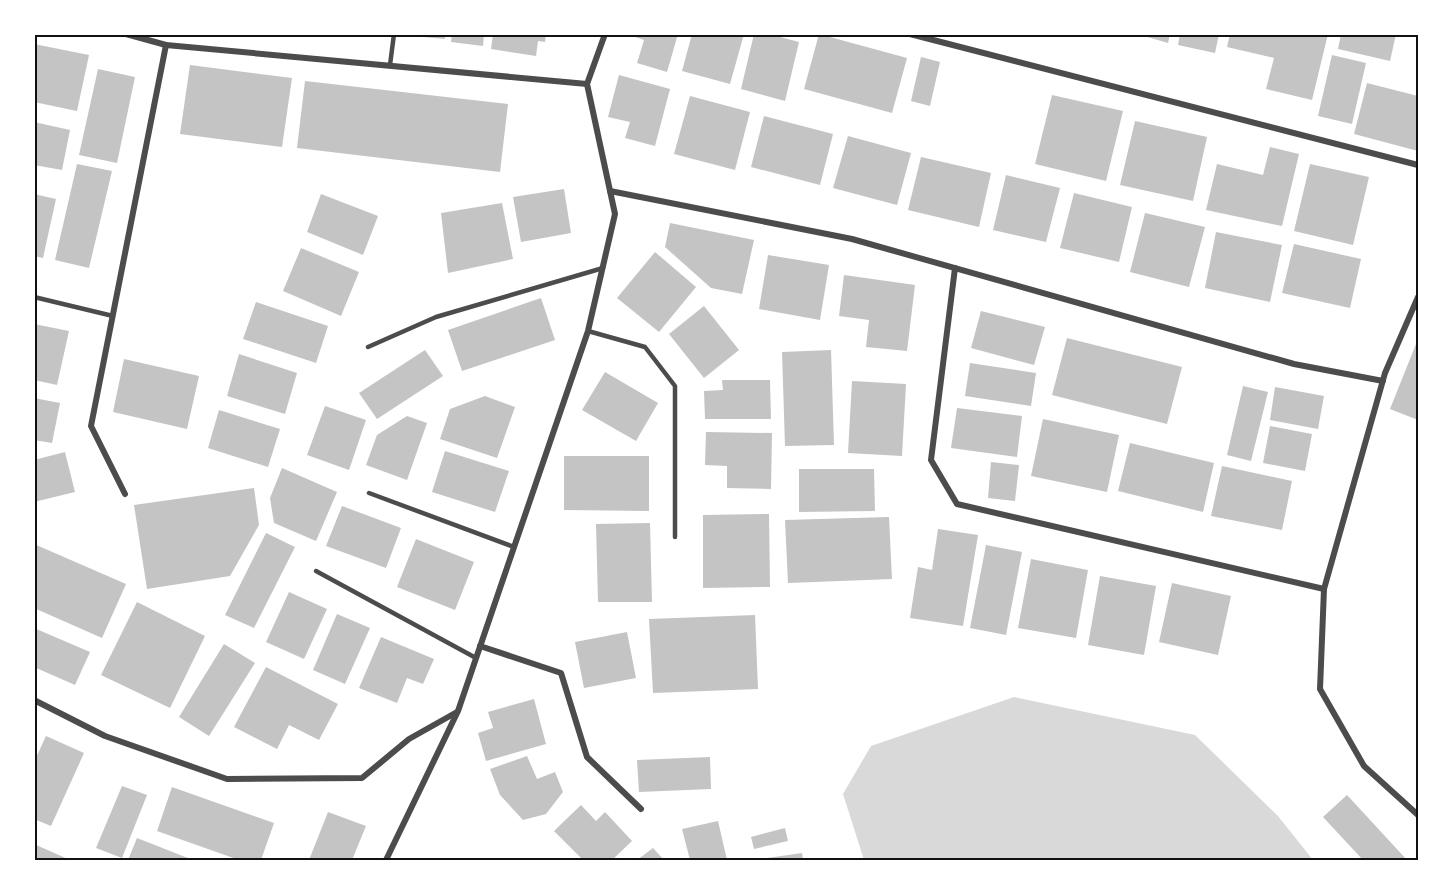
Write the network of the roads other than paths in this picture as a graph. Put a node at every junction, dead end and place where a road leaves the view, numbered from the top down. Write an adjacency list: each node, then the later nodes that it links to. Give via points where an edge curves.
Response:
1 (126, 34): 5 (street)
2 (393, 34): 7 (lane)
3 (605, 34): 8 (street)
4 (910, 34): 9 (street)
5 (136, 36): 6 (street)
6 (166, 45): 7 (street); 15 (street)
7 (390, 65): 8 (street)
8 (587, 84): 10 (street)
9 (1419, 165)
10 (610, 191): 11 (street, via 615,214); 12 (street, via 852,239)
11 (603, 268): 16 (street); 17 (lane, via 436,318)
12 (956, 268): 18 (street, via 1294,364); 24 (street, via 932,460 957,504)
13 (34, 297): 15 (lane)
14 (1419, 297): 18 (street)
15 (113, 316): 20 (street, via 91,426)
16 (588, 331): 21 (lane, via 645,347 675,386); 22 (street)
17 (368, 347)
18 (1383, 381): 24 (street)
19 (369, 493): 22 (lane)
20 (125, 494)
21 (675, 537)
22 (514, 547): 25 (street)
23 (316, 571): 26 (lane)
24 (1324, 589): 30 (street, via 1320,689 1364,766)
25 (480, 646): 26 (street); 29 (street, via 561,673 587,757)
26 (476, 658): 28 (street)
27 (34, 700): 28 (street, via 105,736 227,779 363,778 409,739)
28 (458, 711): 31 (street)
29 (641, 808)
30 (1419, 815)
31 (386, 861)

